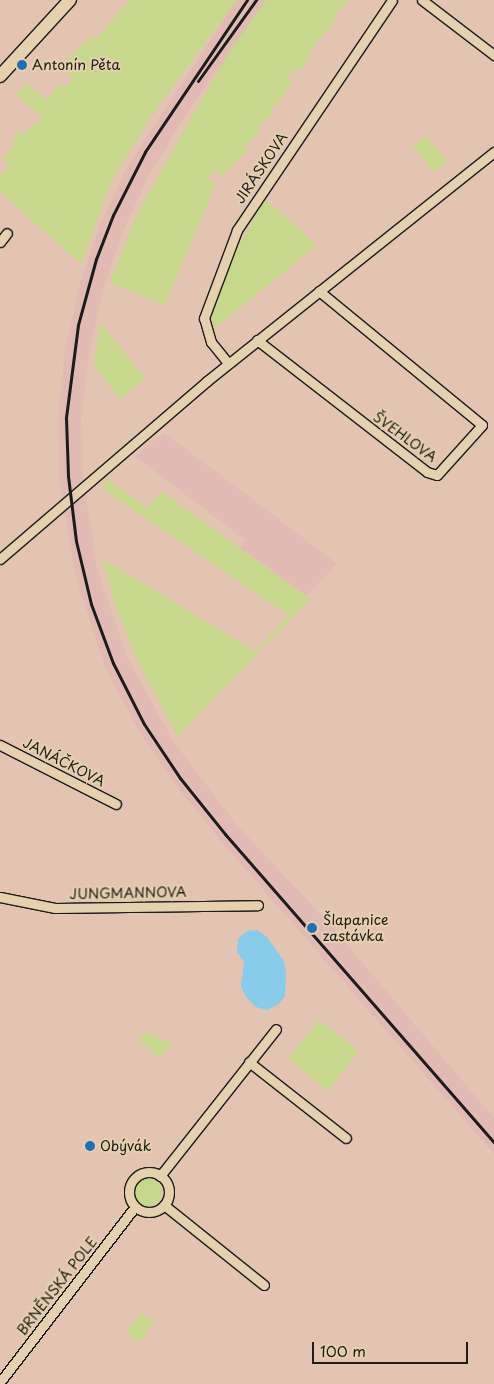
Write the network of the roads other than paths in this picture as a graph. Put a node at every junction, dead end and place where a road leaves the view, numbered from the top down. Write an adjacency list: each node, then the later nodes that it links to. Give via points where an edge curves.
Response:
1 (70, 0): 5 (street)
2 (392, 0): 11 (street, JIRÁSKOVA, via 237,230 204,318 210,342)
3 (422, 0): 4 (street)
4 (494, 56)
5 (0, 76)
6 (494, 152): 9 (street)
7 (7, 233): 8 (street)
8 (0, 242)
9 (319, 291): 10 (street); 10 (street, ŠVEHLOVA, via 482,425 437,475 427,472)
10 (257, 340): 11 (street)
11 (228, 363): 12 (street)
12 (0, 559)
13 (0, 745): 14 (street, JANÁČKOVA)
14 (116, 804)
15 (0, 897): 16 (street, JUNGMANNOVA, via 55,908)
16 (258, 905)
17 (276, 1029): 18 (street)
18 (249, 1062): 19 (street); 20 (street)
19 (346, 1138)
20 (160, 1176): 21 (street, via 168,1193); 22 (street, via 148,1172 133,1180 129,1191)
21 (164, 1204): 22 (street, via 153,1212); 23 (street)
22 (135, 1207): 24 (street, BRNĚNSKÁ POLE)
23 (264, 1284)
24 (0, 1382)

